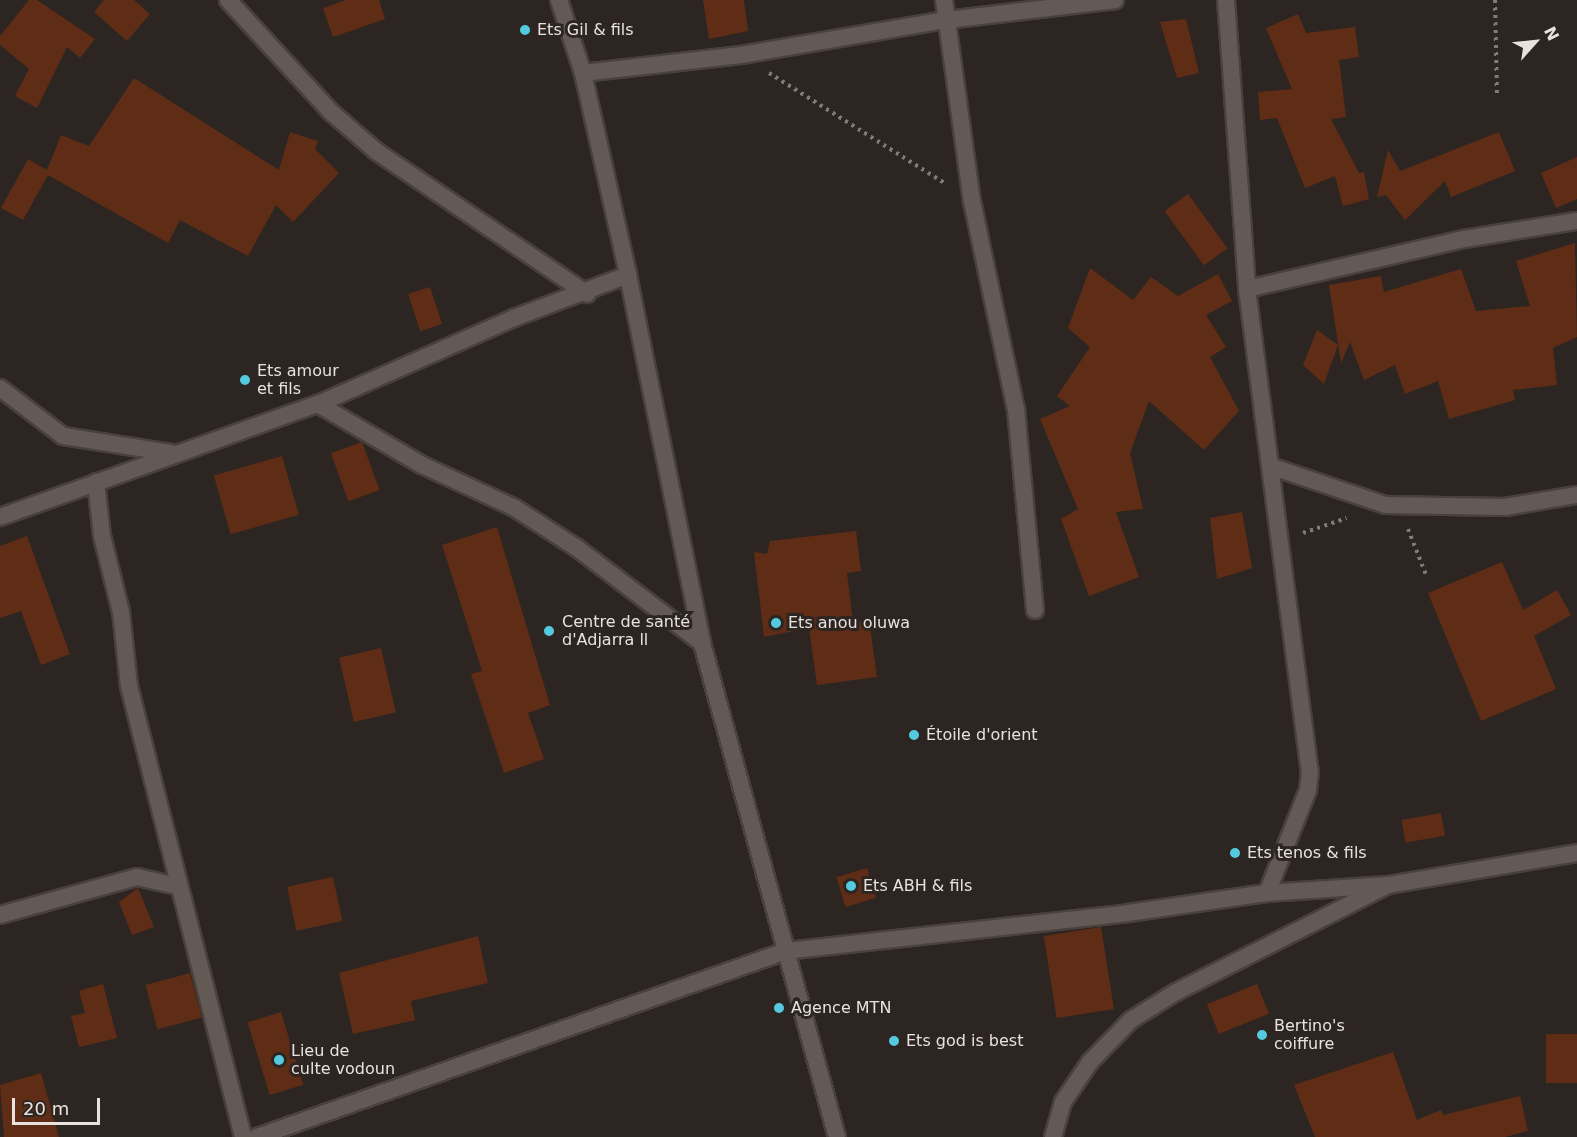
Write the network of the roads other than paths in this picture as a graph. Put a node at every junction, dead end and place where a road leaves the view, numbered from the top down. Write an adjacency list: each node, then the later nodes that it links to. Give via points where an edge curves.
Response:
1 (228, 0): 11 (street, via 331,112 376,151)
2 (559, 0): 7 (street)
3 (944, 0): 6 (street)
4 (1115, 0): 6 (street)
5 (1226, 0): 10 (street)
6 (946, 20): 7 (street, via 741,56); 19 (street, via 972,201 1016,409)
7 (583, 74): 9 (street)
8 (1577, 220): 10 (street, via 1464,239)
9 (628, 275): 11 (street); 20 (street)
10 (1246, 289): 15 (street)
11 (587, 294): 13 (street, via 514,318)
12 (0, 388): 14 (street, via 63,436)
13 (318, 404): 14 (street); 20 (street, via 422,465 515,508 578,548)
14 (175, 453): 16 (street)
15 (1270, 466): 17 (street, via 1392,506 1505,507); 24 (street, via 1310,771 1308,790)
16 (96, 482): 18 (street); 23 (street, via 129,686)
17 (1577, 495)
18 (0, 516)
19 (1035, 610)
20 (702, 643): 26 (street)
21 (1577, 853): 22 (street)
22 (1388, 885): 24 (street); 30 (street, via 1176,992 1131,1020 1090,1062 1064,1102)
23 (177, 886): 25 (street, via 137,877); 27 (street)
24 (1267, 892): 26 (street, via 1128,913)
25 (0, 915)
26 (786, 951): 28 (street); 29 (street)
27 (243, 1137)
28 (258, 1137)
29 (837, 1137)
30 (1053, 1137)

